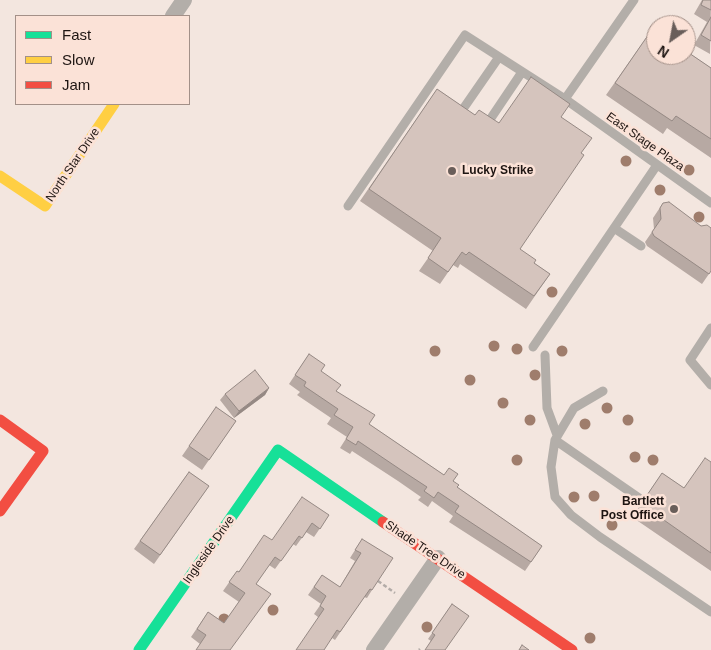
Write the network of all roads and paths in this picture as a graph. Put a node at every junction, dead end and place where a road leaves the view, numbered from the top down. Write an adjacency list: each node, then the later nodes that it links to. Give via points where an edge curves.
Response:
1 (184, 0): 3 (street)
2 (634, 0): 6 (lane)
3 (174, 15)
4 (498, 57): 5 (lane, East Stage Plaza); 5 (lane, via 460,107 487,124); 11 (lane, East Stage Plaza, via 465,35 433,90)
5 (522, 72): 6 (lane, East Stage Plaza)
6 (566, 99): 8 (lane, East Stage Plaza)
7 (113, 105): 9 (street, North Star Drive, via 45,206)
8 (657, 165): 10 (lane, East Stage Plaza); 12 (lane)
9 (0, 176)
10 (711, 203)
11 (348, 206)
12 (614, 228): 13 (lane); 15 (lane)
13 (640, 246)
14 (711, 328): 17 (lane, via 690,360)
15 (533, 347)
16 (545, 355): 20 (lane, via 547,408)
17 (711, 385)
18 (603, 391): 20 (lane, via 574,408)
19 (0, 420): 23 (street, via 43,451)
20 (556, 438): 22 (lane); 27 (lane, via 551,467 552,486 555,497 563,506 600,537)
21 (278, 450): 24 (street, Shade Tree Drive); 28 (street, Ingleside Drive)
22 (639, 498)
23 (0, 511)
24 (438, 558): 29 (street); 30 (street, Shade Tree Drive)
25 (378, 581): 26 (path)
26 (396, 593)
27 (711, 612)
28 (139, 650)
29 (374, 650)
30 (572, 650)

